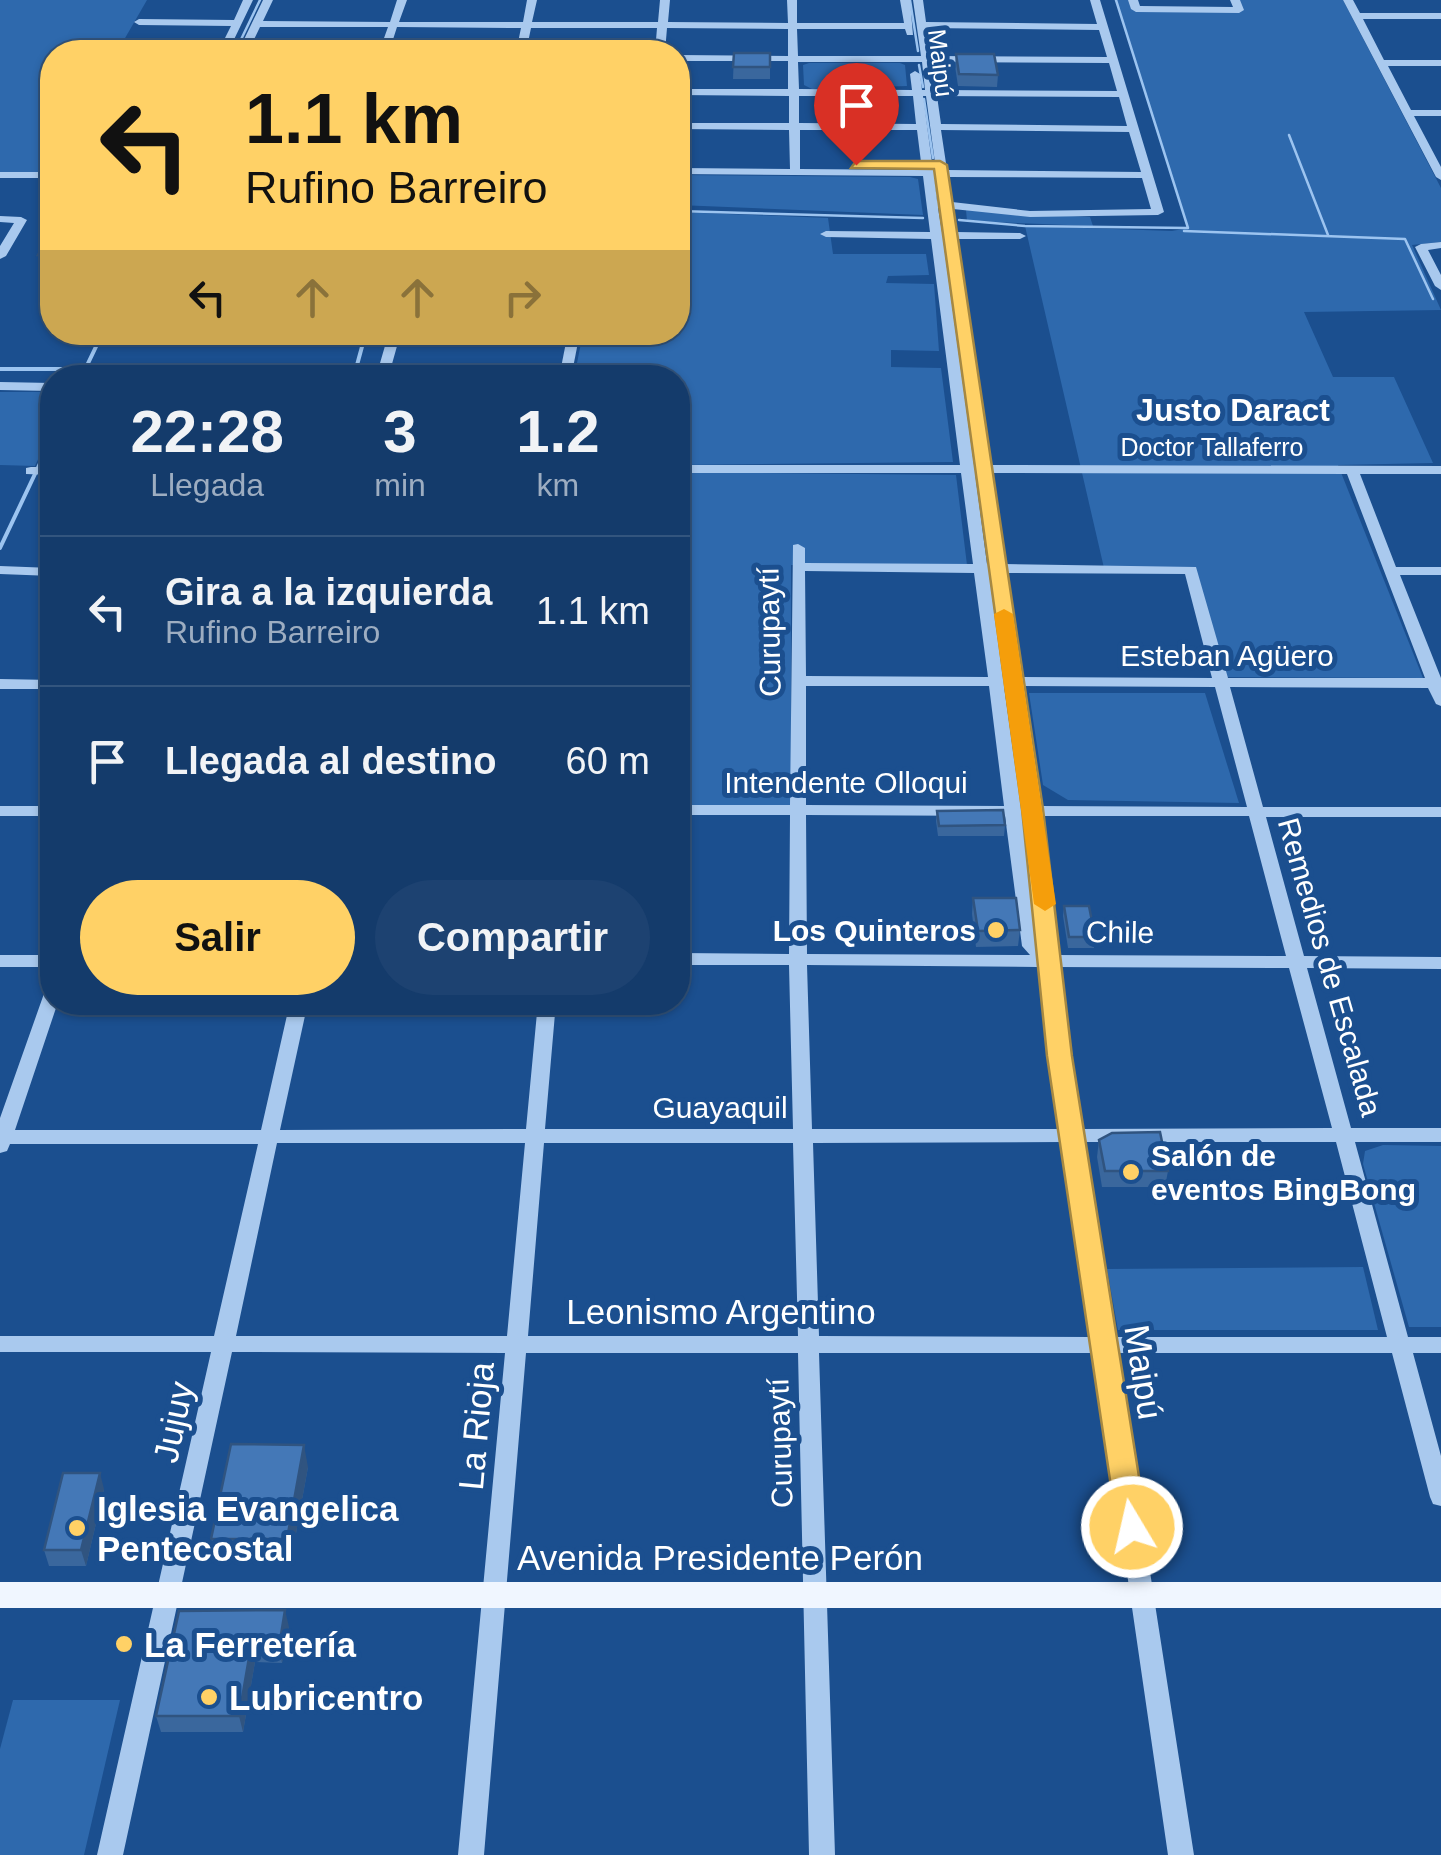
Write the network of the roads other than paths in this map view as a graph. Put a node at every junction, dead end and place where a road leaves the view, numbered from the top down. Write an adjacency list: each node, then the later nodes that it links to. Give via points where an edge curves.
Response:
1 (248, 0): 17 (street)
2 (268, 0): 18 (street)
3 (402, 0): 19 (street)
4 (532, 0): 20 (street)
5 (664, 0): 21 (street)
6 (792, 0): 22 (street)
7 (905, 0): 23 (street, Maipú)
8 (918, 0): 23 (street, Maipú)
9 (1095, 0): 24 (street)
10 (1348, 0): 15 (street)
11 (1434, 3): 14 (street)
12 (1134, 5): 13 (street)
13 (1237, 5)
14 (1441, 15): 15 (street)
15 (1356, 16): 34 (street)
16 (139, 22): 17 (street)
17 (238, 23): 25 (street)
18 (256, 24): 19 (street); 26 (street)
19 (394, 24): 20 (street); 27 (street)
20 (527, 24): 21 (street); 28 (street)
21 (662, 25): 22 (street); 29 (street)
22 (792, 26): 23 (street); 31 (street)
23 (915, 26): 24 (street); 32 (street, Maipú)
24 (1104, 27): 33 (street)
25 (230, 40)
26 (249, 40)
27 (388, 40)
28 (524, 40)
29 (661, 40)
30 (690, 58): 31 (street)
31 (793, 58): 32 (street); 37 (street)
32 (919, 59): 33 (street); 38 (street, Maipú)
33 (1114, 60): 39 (street)
34 (1381, 62): 35 (street); 41 (street)
35 (1441, 63)
36 (690, 92): 37 (street)
37 (794, 92): 38 (street); 43 (street)
38 (924, 93): 39 (street); 44 (street, Maipú)
39 (1124, 94): 45 (street)
40 (1441, 113): 41 (street)
41 (1408, 114): 50 (street)
42 (690, 126): 43 (street)
43 (794, 127): 44 (street); 47 (street)
44 (928, 127): 45 (street); 48 (street, Maipú)
45 (1134, 129): 49 (street)
46 (690, 168): 47 (street)
47 (795, 168): 48 (street)
48 (933, 169): 49 (street); 53 (street, Maipú)
49 (1146, 171): 53 (street, via 1158,212 1030,214)
50 (1440, 172)
51 (0, 175): 52 (street)
52 (40, 175)
53 (938, 204): 56 (street, Maipú)
54 (0, 219): 59 (street, via 21,220)
55 (826, 234): 56 (street)
56 (942, 235): 57 (street); 61 (street, Maipú)
57 (1020, 236)
58 (1441, 245): 60 (street, via 1421,247)
59 (0, 256)
60 (1441, 286)
61 (952, 303): 62 (street, Maipú); 63 (street, Maipú)
62 (954, 380): 63 (street); 68 (street, Maipú)
63 (971, 381): 66 (street, Maipú)
64 (0, 386): 65 (street)
65 (40, 386)
66 (983, 468): 68 (street, Doctor Tallaferro); 69 (street, Doctor Tallaferro); 71 (street, Maipú)
67 (690, 469): 68 (street)
68 (966, 469): 72 (street, Maipú)
69 (1352, 470): 70 (street, Doctor Tallaferro); 74 (street)
70 (1441, 470)
71 (997, 566): 72 (street); 78 (street, Maipú); 79 (street, Remedios de Escalada, via 1191,570)
72 (980, 568): 77 (street, Curupaytí, via 798,558); 78 (street, Maipú)
73 (0, 570): 76 (street)
74 (1391, 571): 75 (street); 80 (street)
75 (1441, 571)
76 (40, 572)
77 (801, 681): 78 (street, Esteban Agüero); 86 (street, Curupaytí)
78 (1005, 682): 79 (street, Esteban Agüero); 84 (street, Maipú)
79 (1222, 682): 80 (street, Esteban Agüero); 89 (street, Remedios de Escalada)
80 (1438, 683): 83 (street)
81 (0, 684): 82 (street)
82 (40, 684)
83 (1441, 700)
84 (1024, 809): 86 (street, Intendente Olloqui); 89 (street, Intendente Olloqui); 92 (street, Maipú, via 1050,946)
85 (690, 810): 86 (street, Intendente Olloqui)
86 (798, 810): 91 (street, Curupaytí)
87 (40, 811): 88 (street)
88 (0, 812)
89 (1256, 812): 90 (street, Intendente Olloqui); 96 (street, Remedios de Escalada)
90 (1441, 812)
91 (798, 959): 92 (street, Chile); 95 (street, Chile); 104 (street, Curupaytí)
92 (1046, 959): 96 (street, Chile); 101 (street, Maipú)
93 (0, 960): 94 (street)
94 (40, 960)
95 (690, 960)
96 (1298, 962): 97 (street, Chile); 105 (street, Remedios de Escalada)
97 (1441, 963)
98 (44, 1015): 107 (street)
99 (296, 1015): 103 (street, Jujuy)
100 (546, 1015): 106 (street, La Rioja)
101 (1071, 1135): 104 (street, Guayaquil); 105 (street, Guayaquil); 114 (street, Maipú)
102 (1441, 1135): 105 (street, Guayaquil)
103 (270, 1136): 106 (street, Guayaquil); 107 (street, Guayaquil); 108 (street, Jujuy)
104 (803, 1136): 106 (street, Guayaquil); 110 (street, Curupaytí)
105 (1346, 1136): 112 (street, Remedios de Escalada)
106 (536, 1138): 109 (street, La Rioja)
107 (1, 1140)
108 (224, 1342): 109 (street, Leonismo Argentino); 111 (street, Leonismo Argentino); 117 (street, Jujuy)
109 (515, 1343): 110 (street, Leonismo Argentino); 118 (street, La Rioja)
110 (806, 1343): 114 (street, Leonismo Argentino); 119 (street, Curupaytí)
111 (0, 1344)
112 (1400, 1345): 113 (street, Leonismo Argentino); 114 (street, Leonismo Argentino); 115 (street, Remedios de Escalada)
113 (1441, 1345)
114 (1104, 1346): 120 (street, Maipú)
115 (1441, 1497)
116 (0, 1595): 117 (main road, Avenida Presidente Perón)
117 (168, 1595): 118 (main road, Avenida Presidente Perón); 122 (street, Jujuy)
118 (495, 1595): 119 (main road, Avenida Presidente Perón); 123 (street, La Rioja)
119 (815, 1595): 120 (main road, Avenida Presidente Perón); 124 (street, Curupaytí)
120 (1142, 1595): 121 (main road, Avenida Presidente Perón); 125 (street, Maipú)
121 (1441, 1595)
122 (110, 1855)
123 (471, 1855)
124 (822, 1855)
125 (1181, 1855)

